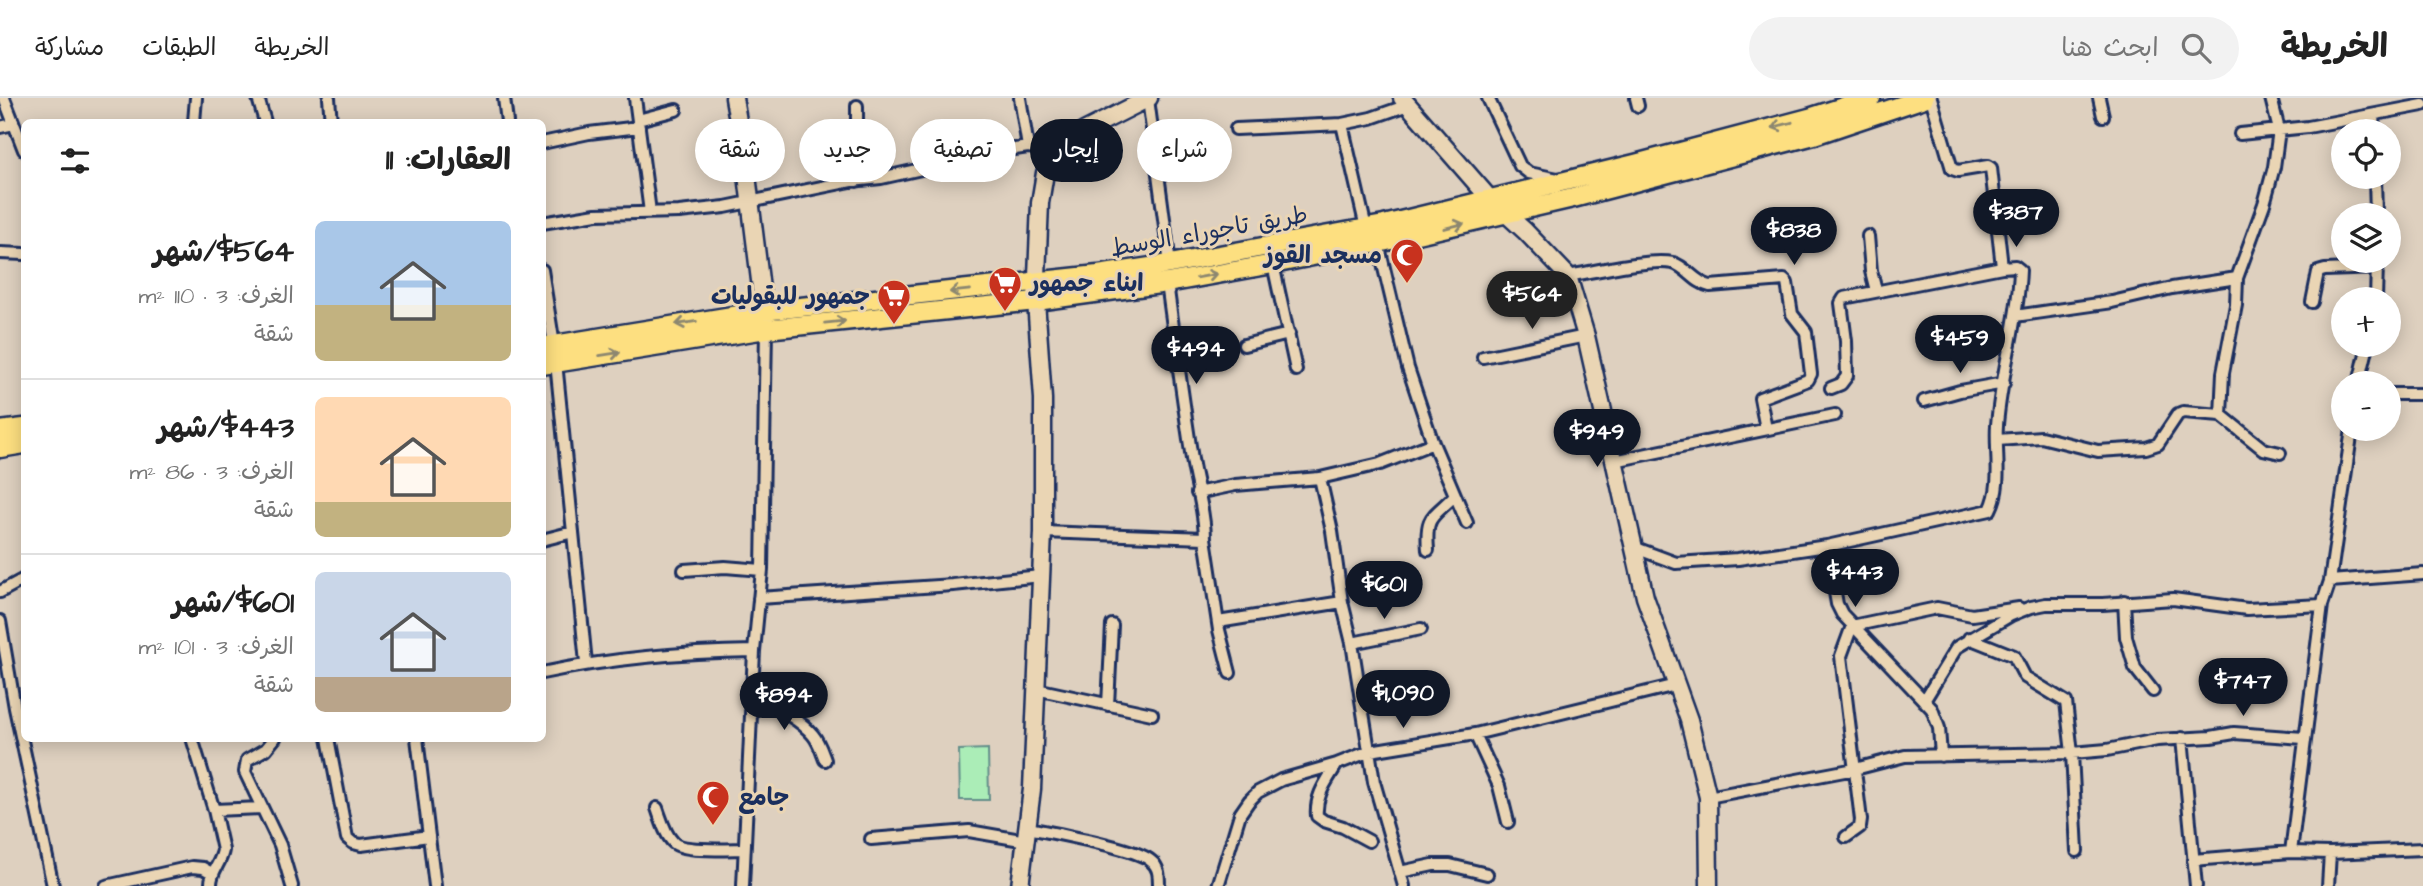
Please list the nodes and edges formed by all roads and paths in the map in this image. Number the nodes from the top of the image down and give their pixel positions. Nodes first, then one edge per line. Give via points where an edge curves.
1 (4, 98) edge
2 (196, 98) edge
3 (258, 98) edge
4 (329, 98) edge
5 (504, 98) edge
6 (635, 98) edge
7 (734, 98) edge
8 (1020, 98) edge
9 (1148, 98) edge
10 (1488, 98) edge
11 (1871, 98) edge
12 (1924, 98) edge
13 (1931, 98) edge
14 (2099, 98) edge
15 (2272, 98) edge
16 (1405, 102) edge
17 (2423, 105) edge
18 (857, 106) dead end
19 (677, 110) dead end
20 (2373, 115) junction
21 (2104, 116) dead end
22 (194, 119) edge
23 (264, 119) edge
24 (331, 119) edge
25 (507, 119) edge
26 (857, 119) edge
27 (1107, 119) edge
28 (2373, 119) edge
29 (638, 123) junction
30 (14, 124) junction
31 (1342, 124) junction
32 (0, 127) edge
33 (1236, 129) dead end
34 (2280, 130) junction
35 (2240, 134) dead end
36 (21, 142) edge
37 (546, 142) edge
38 (1028, 147) joint
39 (896, 175) edge
40 (1568, 181) junction
41 (852, 182) edge
42 (1043, 182) edge
43 (1490, 199) junction
44 (751, 203) junction
45 (650, 212) junction
46 (1505, 213) junction
47 (546, 222) edge
48 (1366, 228) junction
49 (1868, 236) dead end
50 (1378, 243) junction
51 (0, 253) edge
52 (21, 254) edge
53 (1170, 264) junction
54 (1273, 264) junction
55 (2002, 267) junction
56 (2331, 269) edge
57 (1567, 276) junction
58 (2237, 278) junction
59 (1167, 283) junction
60 (1876, 291) junction
61 (1036, 292) junction
62 (2312, 302) dead end
63 (763, 311) junction
64 (2015, 316) junction
65 (546, 319) edge
66 (766, 329) junction
67 (1289, 334) junction
68 (1586, 336) junction
69 (1244, 345) dead end
70 (549, 355) edge
71 (1483, 357) dead end
72 (1296, 370) dead end
73 (2004, 383) junction
74 (1831, 388) dead end
75 (2401, 394) edge
76 (2423, 394) edge
77 (1924, 401) dead end
78 (1835, 415) dead end
79 (2221, 415) junction
80 (21, 428) edge
81 (1766, 429) junction
82 (0, 431) edge
83 (1997, 440) junction
84 (2350, 441) edge
85 (1433, 443) junction
86 (21, 444) edge
87 (0, 448) edge
88 (2280, 453) dead end
89 (1614, 461) junction
90 (1320, 478) junction
91 (1197, 493) junction
92 (1455, 495) junction
93 (1467, 523) dead end
94 (573, 532) junction
95 (1043, 532) junction
96 (1205, 538) junction
97 (546, 539) edge
98 (1827, 546) junction
99 (1633, 547) junction
100 (1428, 550) dead end
101 (684, 570) dead end
102 (762, 570) junction
103 (2423, 574) edge
104 (1041, 576) junction
105 (21, 581) edge
106 (2330, 581) junction
107 (0, 592) edge
108 (759, 597) junction
109 (2124, 601) junction
110 (1342, 602) junction
111 (2322, 605) junction
112 (2031, 607) junction
113 (0, 621) edge
114 (1218, 622) junction
115 (1112, 625) dead end
116 (1852, 626) junction
117 (1421, 629) dead end
118 (1969, 638) junction
119 (1352, 643) junction
120 (754, 651) junction
121 (586, 663) junction
122 (546, 672) edge
123 (1230, 673) dead end
124 (1676, 685) junction
125 (1036, 690) junction
126 (2153, 691) dead end
127 (752, 695) junction
128 (1924, 701) junction
129 (1108, 705) junction
130 (1152, 714) dead end
131 (1475, 734) junction
132 (21, 736) edge
133 (2182, 738) junction
134 (2304, 738) junction
135 (22, 742) edge
136 (193, 742) edge
137 (272, 742) edge
138 (329, 742) edge
139 (417, 742) edge
140 (1370, 751) junction
141 (2072, 753) junction
142 (1941, 756) junction
143 (825, 760) dead end
144 (1337, 764) junction
145 (1856, 769) junction
146 (1708, 797) junction
147 (261, 808) junction
148 (657, 808) dead end
149 (214, 810) junction
150 (1508, 822) dead end
151 (1027, 834) junction
152 (429, 836) junction
153 (1846, 837) dead end
154 (871, 839) dead end
155 (1369, 841) dead end
156 (744, 849) junction
157 (2423, 849) edge
158 (2077, 851) dead end
159 (2291, 852) junction
160 (2330, 853) junction
161 (2193, 860) junction
162 (1400, 872) junction
163 (212, 873) junction
164 (1487, 874) dead end
165 (53, 886) edge
166 (106, 886) edge
167 (211, 886) edge
168 (292, 886) edge
169 (435, 886) edge
170 (743, 886) edge
171 (1020, 886) edge
172 (1159, 886) edge
173 (1219, 886) edge
174 (1404, 886) edge
175 (1709, 886) edge
176 (2196, 886) edge
177 (2328, 886) edge

1 - 30 street
2 - 22 street
3 - 23 street
4 - 24 street
5 - 25 street
6 - 29 street
7 - 44 street
8 - 38 street
9 - 27 street
9 - 53 street
10 - 40 street via 1520,166 1529,173
11 -> 40 main road, طريق تاجوراء الوسط
12 - 46 main road via 1814,135
13 - 55 street via 1954,171 1991,168
14 - 21 street
15 - 34 street
16 - 31 street via 1371,118
16 - 43 street
17 - 20 street
18 - 26 street
19 - 29 street
20 - 28 street
20 - 34 street
29 - 37 street
29 - 45 street
30 - 32 street
30 - 36 street
31 - 33 street
31 - 48 street
34 - 35 street
34 - 58 street via 2264,204
38 - 39 street
40 - 43 main road, طريق تاجوراء الوسط
41 - 44 street
42 - 61 street
43 - 46 street
43 - 48 main road, طريق تاجوراء الوسط
44 - 45 street via 702,211
44 - 63 street
45 - 47 street
50 -> 46 main road
46 - 57 street
48 - 53 main road, طريق تاجوراء الوسط
49 - 60 street
50 - 54 main road
50 - 85 street via 1408,368
51 - 52 street
53 - 61 main road, طريق تاجوراء الوسط
59 -> 54 main road
54 - 67 street
55 - 60 street
55 - 64 street via 2020,270
56 - 62 street via 2318,272
57 - 68 street
57 - 81 street via 1658,262 1676,264 1710,286 1784,280 1793,318 1806,332 1811,374 1808,380 1760,398
58 - 64 street
58 - 79 street
59 - 61 main road
59 - 91 street
60 - 74 street via 1841,300 1847,376
61 -> 63 main road, طريق تاجوراء الوسط
66 -> 61 main road
61 - 95 street via 1043,399
63 - 66 street
63 -> 70 main road, طريق تاجوراء الوسط
64 - 73 street
65 - 70 street
70 -> 66 main road
66 - 102 street
67 - 69 street
67 - 72 street
68 - 71 street
68 - 89 street
70 - 94 street
73 - 77 street
73 - 83 street
75 - 76 street
78 - 81 street
79 - 83 street via 2178,414 2158,444 2146,449 2098,451 2041,437
79 - 88 street via 2263,449
80 - 82 main road
81 - 89 street
83 - 98 street via 1990,510
84 - 106 street
85 - 90 street via 1380,464
85 - 92 street
86 - 87 main road
89 - 99 street
90 - 91 street
90 - 110 street
91 - 96 street
92 - 93 street
92 - 100 street via 1433,514 1426,531
94 - 97 street
94 - 121 street
95 - 96 street
95 - 104 street
96 - 114 street
98 - 99 street via 1676,563
98 - 116 street via 1837,604
99 - 124 street
101 - 102 street
102 - 108 street
103 - 106 street
104 - 108 street
104 - 125 street
105 - 107 street
106 - 111 street
108 - 120 street
109 - 111 street via 2173,599 2247,609
109 - 112 street
109 - 126 street via 2126,637 2135,668
110 - 114 street
110 - 119 street
111 - 134 street
112 - 116 street via 1972,615 1937,608
112 - 118 street
113 - 132 street
114 - 123 street
115 - 129 street
116 - 128 street
116 - 145 street via 1841,656
117 - 119 street
118 - 128 street via 1957,648
118 - 141 street via 2014,656 2025,677 2066,702
119 - 140 street
120 - 121 street
120 - 127 street
121 - 122 street
124 - 131 street
124 - 146 street
125 - 129 street
125 - 151 street
127 - 143 street via 808,731
127 - 156 street
128 - 142 street via 1937,719
129 - 130 street
131 - 140 street
131 - 150 street via 1499,786
133 - 134 street via 2234,733
133 - 141 street
133 - 161 street
134 - 159 street
135 - 165 street
136 - 149 street
137 - 147 street via 245,765
138 - 152 street via 347,838 361,845
139 - 152 street
140 - 144 street
140 - 162 street via 1374,782
141 - 142 street
141 - 158 street
142 - 145 street via 1905,756
144 - 155 street via 1319,793 1317,816
144 - 173 street via 1281,780 1249,800 1240,814
145 - 146 street
145 - 153 street via 1860,827
146 - 175 street
147 - 149 street
147 - 168 street via 280,845
148 - 156 street via 676,844
149 - 163 street via 223,850
151 - 154 street via 969,831
151 - 171 street
151 - 172 street via 1147,858 1158,871
152 - 169 street
156 - 170 street
157 - 160 street
159 - 160 street
159 - 161 street
160 - 177 street
161 - 176 street
162 - 164 street via 1450,865
162 - 174 street
163 - 166 street via 186,868
163 - 167 street

